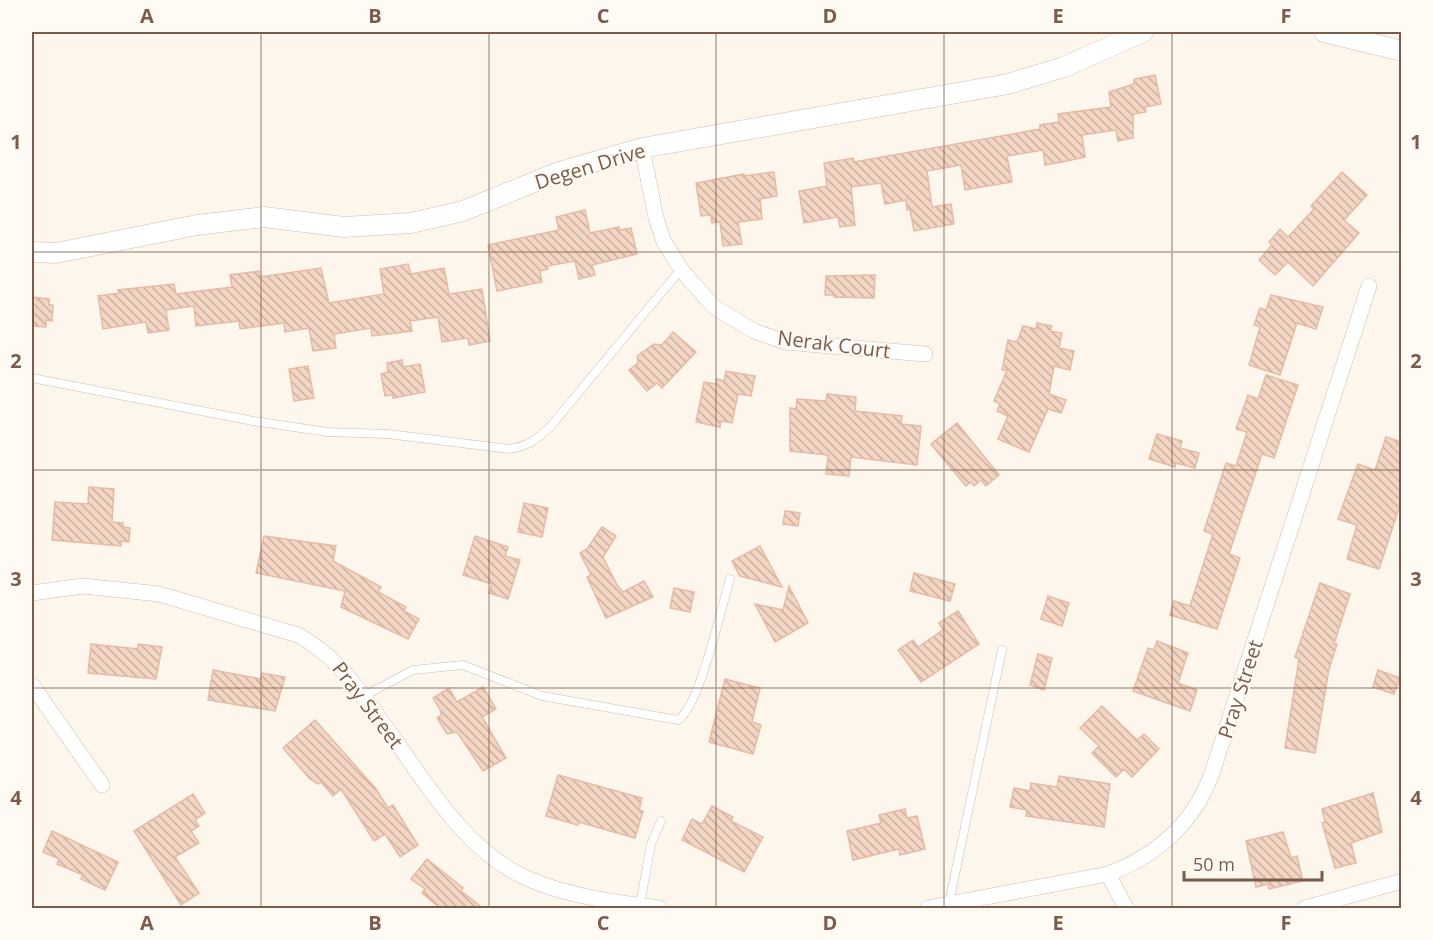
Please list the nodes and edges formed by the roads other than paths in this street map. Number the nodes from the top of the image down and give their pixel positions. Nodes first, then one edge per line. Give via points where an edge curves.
1 (1143, 32) edge
2 (1324, 32) edge
3 (1401, 51) edge
4 (642, 148) junction
5 (32, 252) edge
6 (681, 269) junction
7 (1369, 286) dead end
8 (925, 354) dead end
9 (32, 378) edge
10 (730, 579) dead end
11 (32, 593) edge
12 (1002, 650) dead end
13 (32, 685) edge
14 (363, 696) junction
15 (102, 785) dead end
16 (661, 821) dead end
17 (1108, 874) junction
18 (1401, 881) edge
19 (949, 903) junction
20 (640, 905) junction
21 (660, 909) edge
22 (928, 909) edge
23 (1126, 909) edge
24 (1305, 909) edge

1 - 4 street, Degen Drive via 1064,67 1008,84
2 - 3 street
4 - 5 street, Degen Drive via 559,172 463,211 411,223 344,226 264,217 197,225 56,254
4 - 6 street, Nerak Court via 656,218 664,242
6 - 8 street, Nerak Court via 714,307 754,331 785,342
6 - 9 lane via 559,416 538,438 518,448 328,432
7 - 17 street, Pray Street via 1206,790 1169,839 1135,862
10 - 14 lane via 696,695 687,715 678,720 542,696 463,665 413,670
11 - 14 street, Pray Street via 83,586 138,591 282,628 328,654 342,666
12 - 19 lane
13 - 15 street
14 - 20 street, Pray Street via 454,820 490,854 530,880
16 - 20 lane via 651,844
17 - 19 street, Pray Street
17 - 23 street
18 - 24 street
19 - 22 street, Pray Street
20 - 21 street, Pray Street

